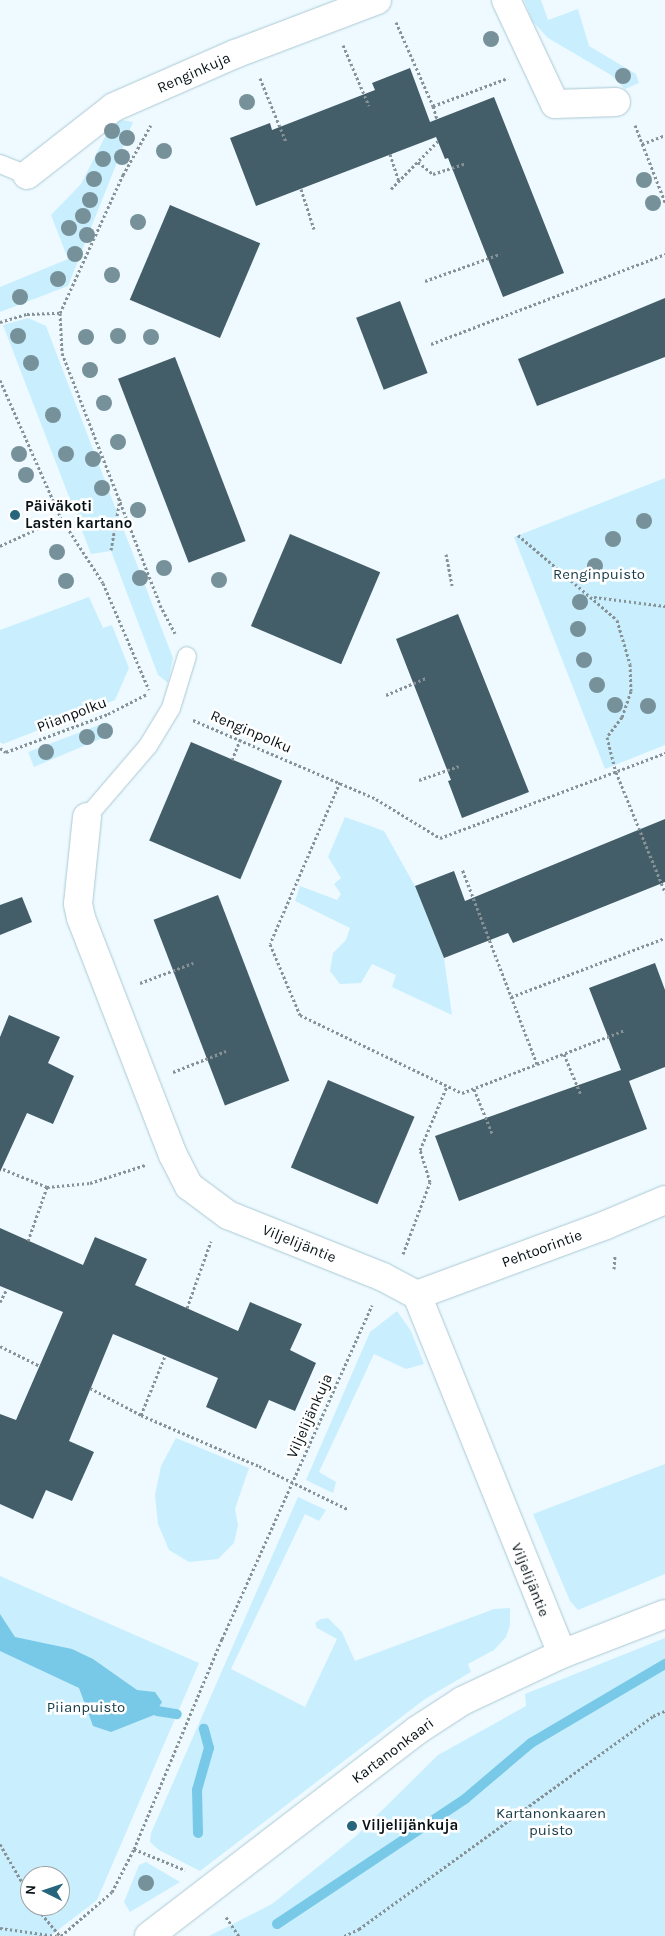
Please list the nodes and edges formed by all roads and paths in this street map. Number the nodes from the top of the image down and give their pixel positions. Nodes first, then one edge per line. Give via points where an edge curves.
1 (377, 0) edge
2 (506, 0) edge
3 (396, 22) dead end
4 (342, 42) dead end
5 (258, 74) dead end
6 (514, 75) dead end
7 (165, 85) junction
8 (616, 102) dead end
9 (369, 106) dead end
10 (433, 106) junction
11 (437, 120) dead end
12 (634, 124) dead end
13 (665, 135) edge
14 (438, 141) dead end
15 (286, 142) dead end
16 (642, 144) junction
17 (390, 154) dead end
18 (418, 162) junction
19 (466, 163) dead end
20 (0, 164) edge
21 (27, 175) joint
22 (399, 181) junction
23 (301, 189) dead end
24 (391, 189) dead end
25 (665, 202) edge
26 (314, 229) dead end
27 (500, 254) dead end
28 (665, 254) edge
29 (425, 281) dead end
30 (60, 313) junction
31 (0, 322) edge
32 (431, 344) dead end
33 (0, 380) edge
34 (120, 498) junction
35 (60, 518) junction
36 (518, 535) dead end
37 (0, 546) edge
38 (111, 550) dead end
39 (446, 554) dead end
40 (452, 585) dead end
41 (594, 597) junction
42 (665, 606) edge
43 (187, 656) joint
44 (426, 678) dead end
45 (386, 695) dead end
46 (171, 708) junction
47 (240, 740) junction
48 (0, 748) edge
49 (665, 753) edge
50 (232, 760) dead end
51 (459, 766) dead end
52 (616, 772) junction
53 (419, 780) dead end
54 (340, 782) junction
55 (88, 817) joint
56 (462, 869) dead end
57 (665, 892) edge
58 (665, 938) edge
59 (193, 963) dead end
60 (131, 987) dead end
61 (511, 997) junction
62 (626, 1030) dead end
63 (226, 1051) dead end
64 (564, 1054) junction
65 (538, 1064) junction
66 (165, 1075) dead end
67 (447, 1086) junction
68 (474, 1089) junction
69 (581, 1095) dead end
70 (492, 1133) dead end
71 (152, 1162) dead end
72 (3, 1169) dead end
73 (47, 1187) junction
74 (665, 1200) edge
75 (214, 1232) dead end
76 (28, 1241) dead end
77 (401, 1262) dead end
78 (7, 1289) dead end
79 (417, 1295) junction
80 (374, 1299) dead end
81 (0, 1302) edge
82 (187, 1308) dead end
83 (0, 1346) edge
84 (166, 1356) dead end
85 (40, 1366) dead end
86 (90, 1388) dead end
87 (141, 1415) junction
88 (293, 1483) junction
89 (347, 1509) dead end
90 (665, 1614) edge
91 (562, 1654) junction
92 (665, 1711) edge
93 (0, 1844) edge
94 (20, 1879) edge
95 (44, 1916) edge
96 (0, 1928) edge
97 (68, 1931) junction
98 (56, 1936) edge
99 (60, 1936) edge
100 (72, 1936) edge
101 (149, 1936) edge
102 (344, 1936) edge

1 - 7 street, Renginkuja
2 - 8 street via 555,104
3 - 10 path
4 - 9 path
5 - 15 path
6 - 10 path
7 - 21 street, Renginkuja via 114,107
7 - 30 path via 155,116
10 - 11 path
12 - 16 path
13 - 16 path
14 - 18 path
16 - 25 path
17 - 22 path
18 - 19 path via 433,174
18 - 22 path
20 - 21 lane
22 - 24 path
23 - 26 path
27 - 29 path
28 - 32 path
30 - 31 path via 27,314
30 - 34 path via 62,353
33 - 35 path
34 - 38 path
34 - 43 path via 160,605
35 - 37 path
35 - 48 path, Piianpolku via 103,582 150,693 108,714 6,752
36 - 41 path
39 - 40 path
41 - 42 path
41 - 52 path via 617,620 630,664 631,691 622,717 607,737
43 - 46 lane
44 - 45 path
46 - 47 path, Renginpolku
46 - 55 lane via 148,746
47 - 50 path
47 - 54 path, Renginpolku
49 - 52 path, Renginpolku
51 - 53 path
52 - 54 path, Renginpolku via 440,838 376,799
52 - 57 path
54 - 67 path via 270,944 300,1015
55 - 79 street, Viljelijäntie via 78,904 81,918 189,1186 228,1215 384,1277
56 - 61 path
58 - 61 path
59 - 60 path
61 - 65 path
62 - 64 path
63 - 66 path
64 - 65 path
64 - 69 path
65 - 68 path
67 - 68 path via 462,1094
67 - 77 path via 420,1150 430,1182
68 - 70 path
71 - 73 path via 90,1183
72 - 73 path
73 - 76 path
74 - 79 street, Pehtoorintie via 606,1226
75 - 82 path
78 - 81 path
79 - 91 street, Viljelijäntie
80 - 88 path, Viljelijänkuja
83 - 85 path
84 - 87 path
86 - 87 path
87 - 88 path
88 - 89 path
88 - 97 path, Viljelijänkuja via 222,1639 134,1849 112,1892
90 - 91 street, Kartanonkaari
91 - 101 street, Kartanonkaari via 462,1701 416,1731
92 - 102 path via 653,1716
93 - 94 path
95 - 99 path
96 - 98 path
97 - 99 path, Viljelijänkuja
97 - 100 path

